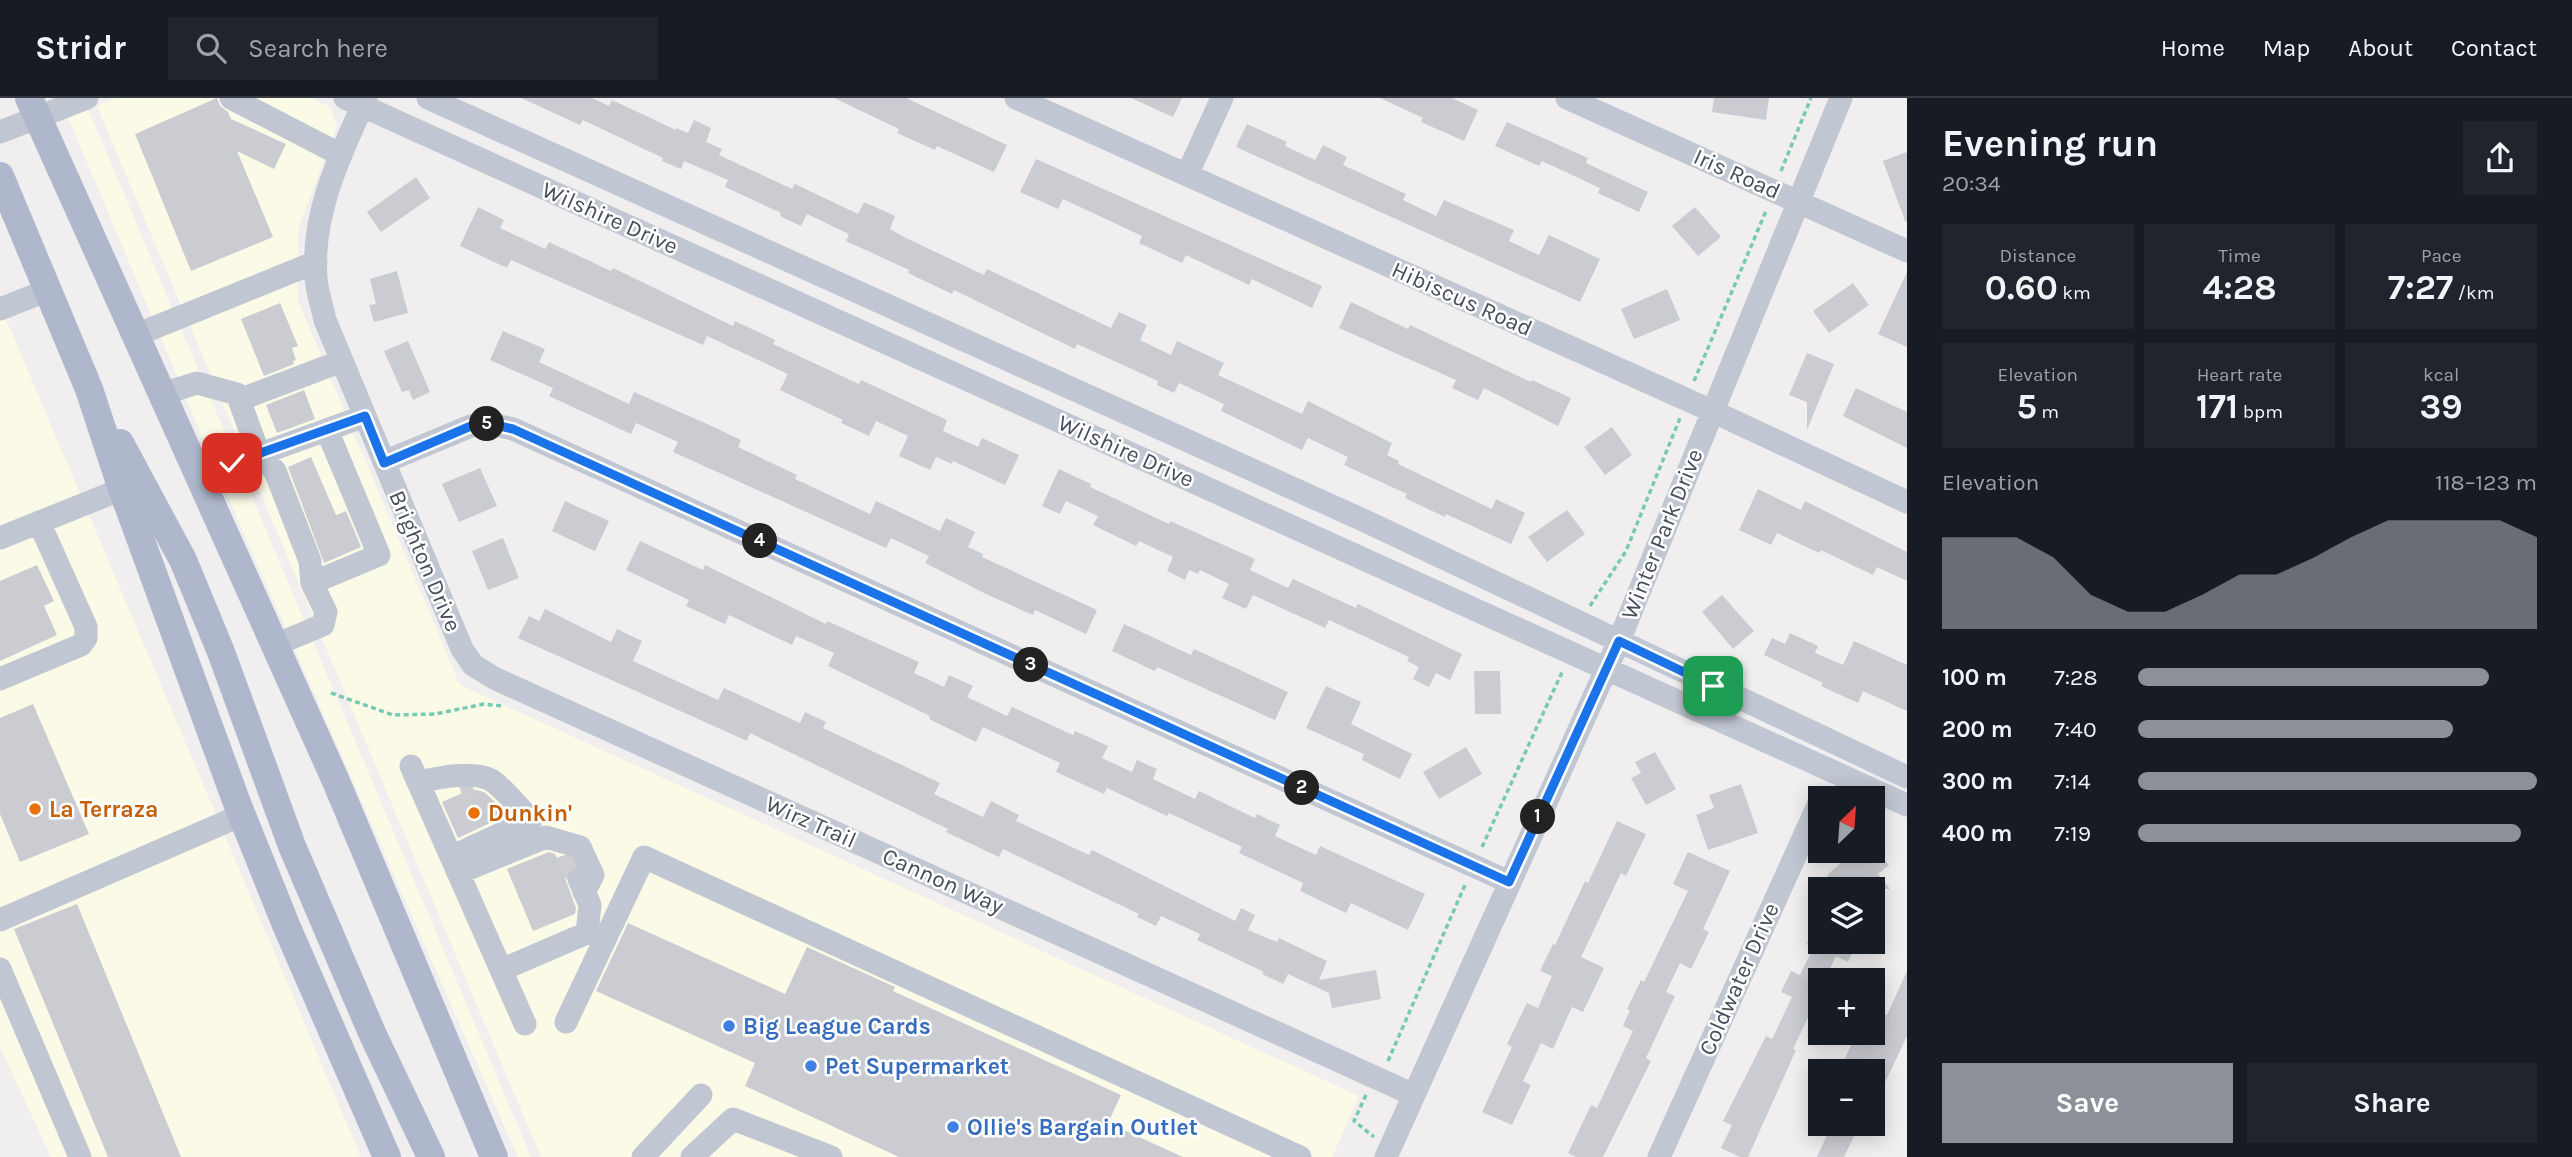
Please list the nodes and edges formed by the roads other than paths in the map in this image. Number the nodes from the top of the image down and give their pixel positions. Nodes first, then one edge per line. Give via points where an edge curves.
1 (87, 98) edge
2 (231, 98) edge
3 (428, 98) edge
4 (1016, 98) edge
5 (1222, 98) edge
6 (1567, 98) edge
7 (1840, 98) edge
8 (358, 101) edge
9 (34, 107) edge
10 (0, 132) edge
11 (341, 155) junction
12 (1187, 174) junction
13 (0, 176) edge
14 (1799, 202) junction
15 (1907, 251) edge
16 (316, 262) junction
17 (47, 290) junction
18 (0, 309) edge
19 (136, 335) junction
20 (971, 343) junction
21 (342, 361) junction
22 (959, 376) junction
23 (162, 394) junction
24 (239, 400) junction
25 (1712, 411) junction
26 (365, 416) junction
27 (327, 430) junction
28 (259, 454) junction
29 (384, 463) junction
30 (199, 476) junction
31 (132, 485) junction
32 (1907, 502) edge
33 (1363, 520) junction
34 (39, 522) junction
35 (0, 538) edge
36 (1351, 552) junction
37 (312, 583) junction
38 (1619, 641) junction
39 (275, 645) junction
40 (473, 665) joint
41 (1606, 667) junction
42 (0, 679) edge
43 (1844, 748) junction
44 (1833, 772) junction
45 (422, 775) junction
46 (1907, 777) edge
47 (474, 785) junction
48 (1827, 786) edge
49 (1907, 805) edge
50 (242, 815) junction
51 (1808, 828) edge
52 (454, 865) junction
53 (1509, 882) junction
54 (0, 920) edge
55 (596, 936) junction
56 (0, 969) edge
57 (501, 970) junction
58 (566, 1022) dead end
59 (525, 1024) dead end
60 (701, 1095) dead end
61 (1414, 1095) junction
62 (80, 1157) edge
63 (387, 1157) edge
64 (431, 1157) edge
65 (494, 1157) edge
66 (643, 1157) edge
67 (692, 1157) edge
68 (831, 1157) edge
69 (1300, 1157) edge
70 (1386, 1157) edge
71 (1659, 1157) edge

1 - 9 street
2 - 11 street
3 - 20 street, Wilshire Drive
4 - 12 street, Hibiscus Road
5 - 12 street
6 - 14 street, Iris Road
7 - 14 street, Winter Park Drive
8 - 11 street, Brighton Drive
8 - 22 street, Wilshire Drive
9 - 10 street
9 - 19 main road
11 - 16 street, Brighton Drive via 319,218
12 - 25 street, Hibiscus Road
13 - 17 main road
14 - 15 street, Iris Road
14 - 25 street, Winter Park Drive
16 - 19 street
16 - 21 street, Brighton Drive via 326,320
17 - 18 street
17 - 31 main road
19 - 23 main road
20 - 22 street
20 - 33 street, Wilshire Drive
21 - 24 street
21 - 26 street, Brighton Drive
22 - 36 street, Wilshire Drive
23 - 24 street via 197,383 237,394
23 - 30 main road
24 - 28 street
25 - 32 street, Hibiscus Road
25 - 38 street, Winter Park Drive
26 - 27 street
26 - 29 street, Brighton Drive
27 - 28 street
27 - 37 street via 379,555
28 - 30 street
28 - 37 street via 275,471 310,561
29 - 40 street, Brighton Drive via 462,649
29 - 53 street via 471,426 513,429
30 - 39 main road
31 - 34 street
31 - 50 main road
31 - 64 main road via 183,560 292,846
33 - 36 street
33 - 38 street, Wilshire Drive
34 - 35 street
34 - 42 street via 86,627 86,638 81,645
36 - 41 street, Wilshire Drive
37 - 39 street via 326,612 323,625
38 - 41 street, Winter Park Drive
38 - 43 street, Wilshire Drive
39 - 65 main road
40 - 61 street, Cannon Way
41 - 44 street, Wilshire Drive
41 - 53 street, Winter Park Drive
43 - 44 street, Coldwater Drive
43 - 46 street, Wilshire Drive
44 - 48 street, Coldwater Drive
44 - 49 street, Wilshire Drive
45 - 47 street
45 - 47 street via 479,776
45 - 52 street
47 - 52 street via 531,820
50 - 54 street
50 - 63 main road
51 - 71 street, Coldwater Drive
52 - 55 street via 546,837 564,847 580,847 593,875 582,886
52 - 57 street
53 - 61 street, Winter Park Drive
55 - 57 street
55 - 58 street
55 - 69 street via 644,857
56 - 62 street
57 - 59 street
60 - 66 street
61 - 70 street, Winter Park Drive
67 - 68 street via 733,1119

